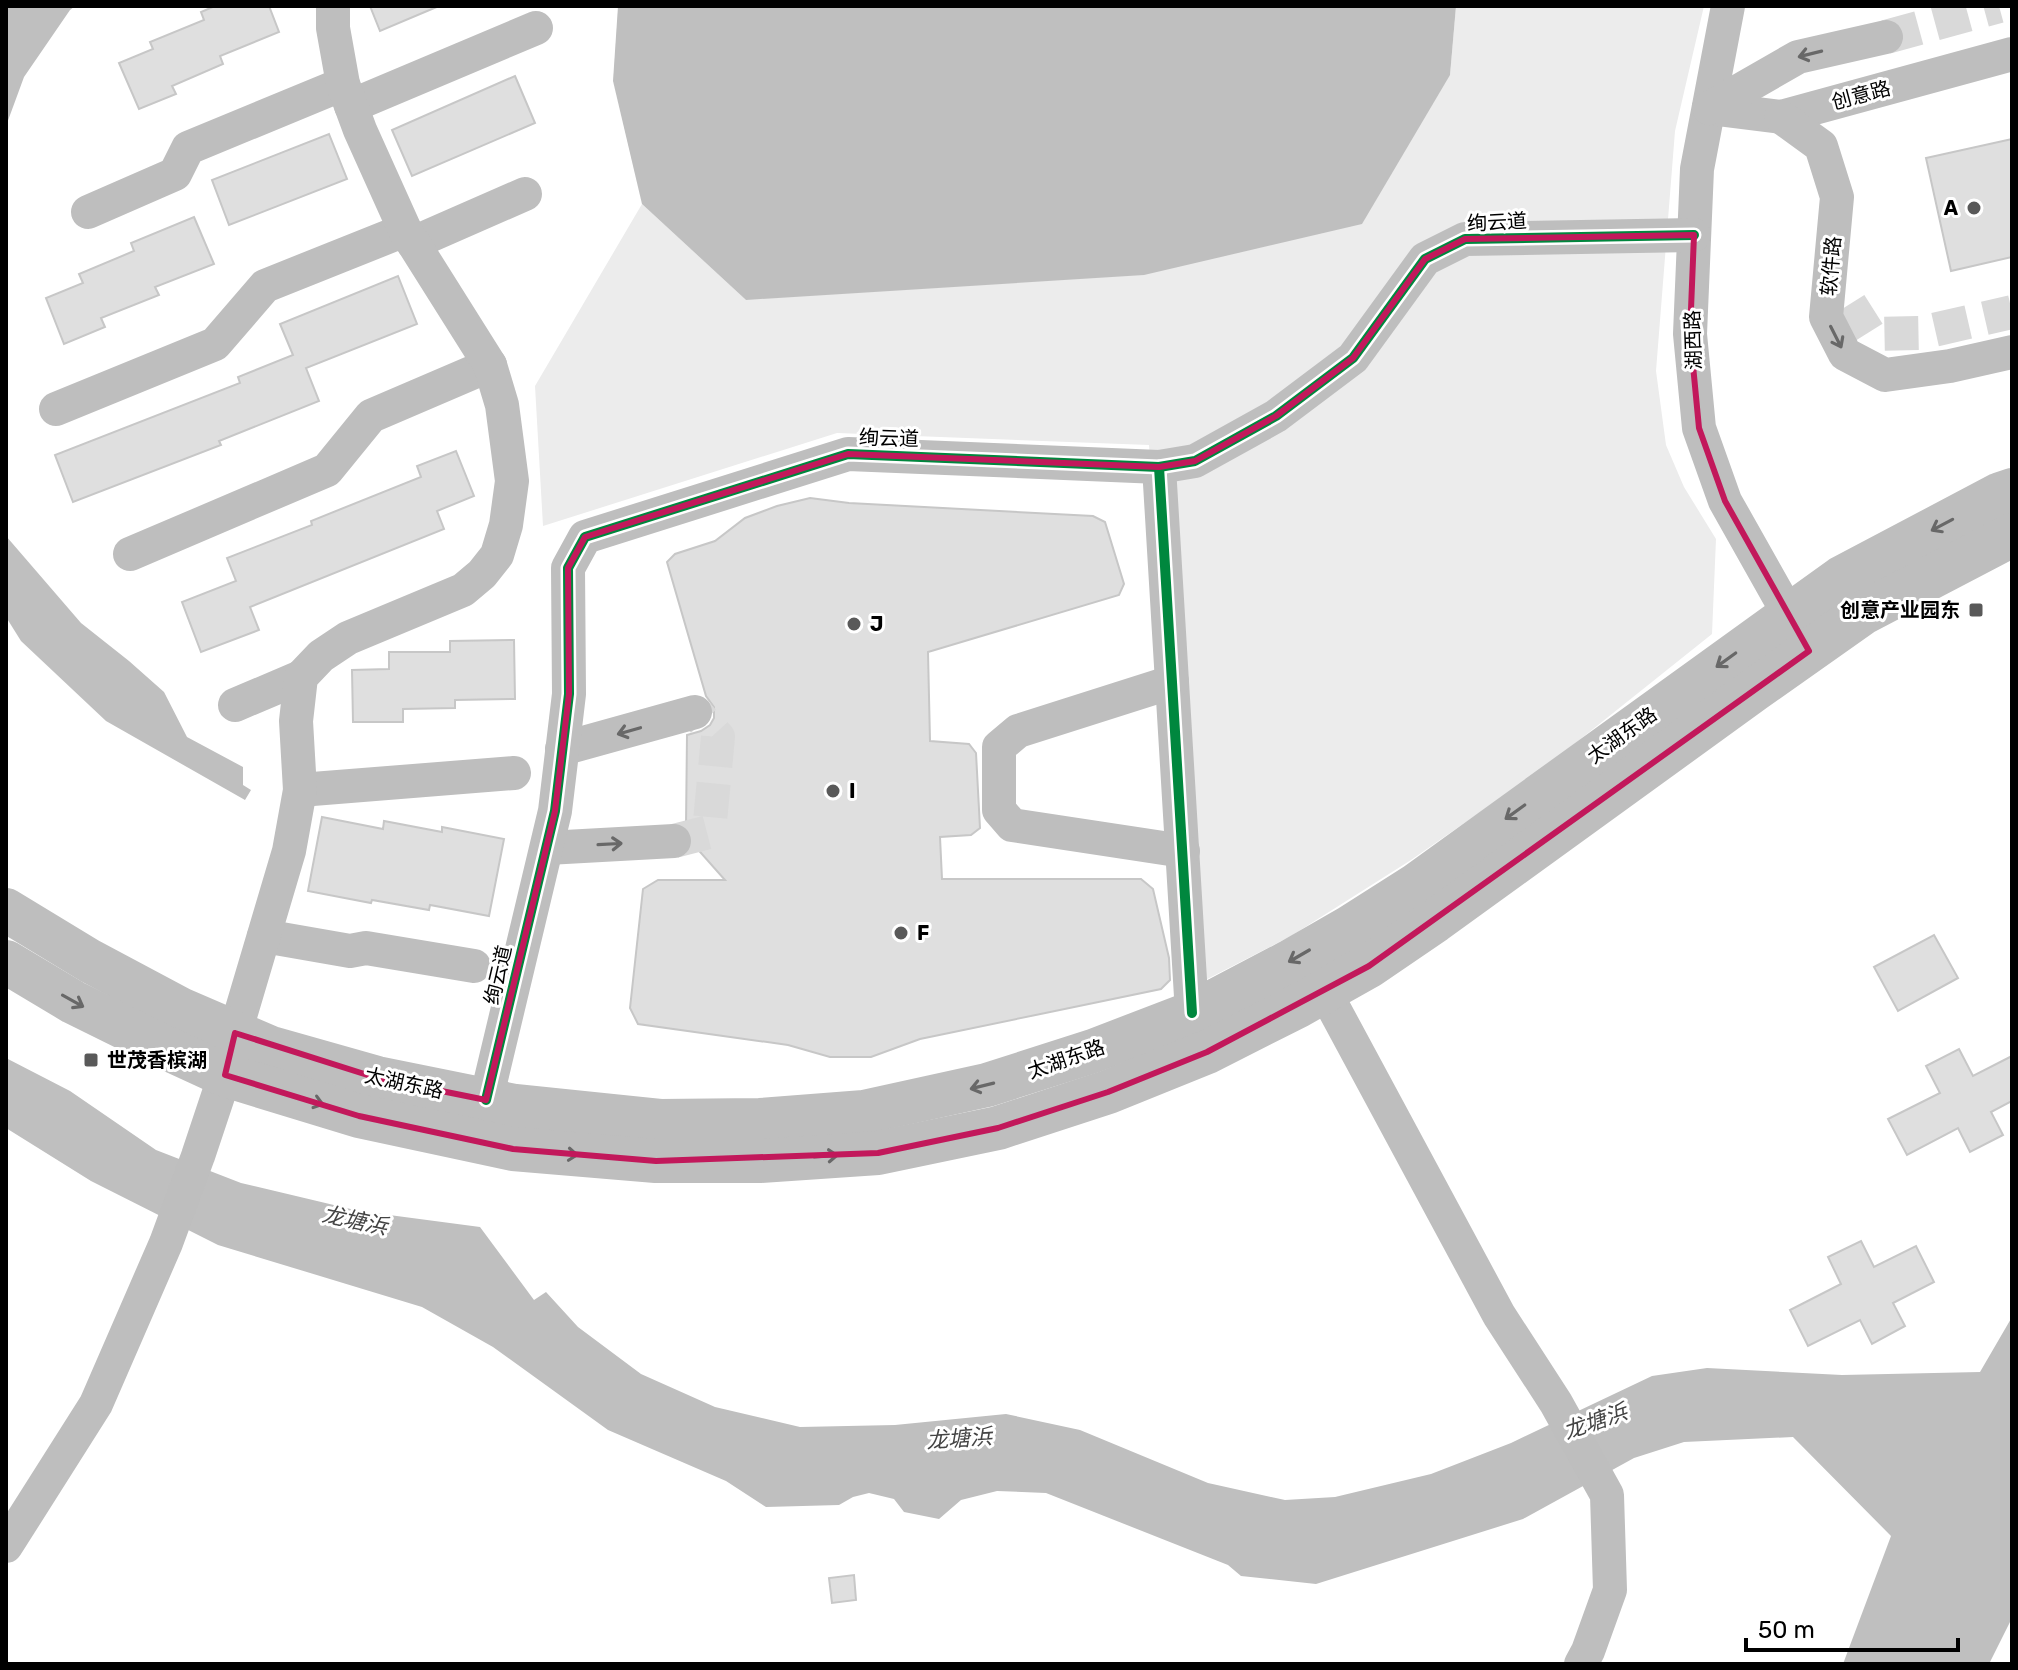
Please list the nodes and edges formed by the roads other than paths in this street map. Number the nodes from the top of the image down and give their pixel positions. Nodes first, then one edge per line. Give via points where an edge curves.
1 (333, 6) edge
2 (1728, 6) edge
3 (536, 28) dead end
4 (1886, 37) tunnel mouth
5 (2012, 54) edge
6 (347, 95) junction
7 (1709, 108) junction
8 (1781, 117) junction
9 (1821, 146) junction
10 (525, 194) dead end
11 (88, 212) dead end
12 (1694, 235) junction
13 (409, 237) junction
14 (1850, 304) tunnel mouth
15 (2012, 352) edge
16 (490, 365) junction
17 (56, 409) dead end
18 (1159, 467) junction
19 (2012, 490) edge
20 (2012, 535) edge
21 (130, 554) dead end
22 (1800, 633) junction
23 (301, 677) junction
24 (1172, 682) junction
25 (235, 705) dead end
26 (695, 712) dead end
27 (562, 749) junction
28 (514, 773) dead end
29 (300, 790) junction
30 (674, 841) tunnel mouth
31 (547, 848) junction
32 (1183, 851) junction
33 (6, 910) edge
34 (264, 936) junction
35 (6, 962) edge
36 (474, 966) dead end
37 (1325, 992) junction
38 (1192, 1013) junction
39 (235, 1033) junction
40 (225, 1075) junction
41 (486, 1100) junction
42 (6, 1546) edge
43 (1581, 1664) edge

1 - 6 street
2 - 7 street, 湖西路
3 - 6 street
4 -> 7 street via 1798,57
5 - 8 street, 创意路
6 - 11 street via 188,148 175,174
6 - 13 street
7 - 8 street, 创意路
7 - 12 street, 湖西路 via 1697,169
8 - 9 street
9 - 14 street via 1844,168 1860,202
9 -> 15 street, 软件路 via 1837,197 1826,317 1845,354 1885,375
10 - 13 street
12 - 18 street, 绚云道 via 1465,239 1425,259 1353,358 1276,416 1195,461
12 - 22 street, 湖西路 via 1690,334 1699,428 1725,501
13 - 16 street
13 - 17 street via 265,286 215,344
16 - 21 street via 371,416 327,470
16 - 23 street via 502,405 512,481 497,555 463,590 348,638
18 - 24 street
18 - 27 street, 绚云道 via 848,454 585,537 568,568 569,694
19 -> 22 main road, 太湖东路 via 1841,578
20 - 22 main road, 太湖东路 via 1863,613
22 - 37 main road, 太湖东路 via 1435,921
22 -> 38 main road, 太湖东路 via 1416,885
23 - 25 street
23 - 29 street via 296,721
24 - 32 street
24 - 32 street via 1018,731 999,747 999,810 1012,825
26 -> 27 street
27 - 31 street, 绚云道
28 - 29 street
29 - 34 street
31 -> 30 street
31 - 41 street, 绚云道
32 - 38 street
33 - 39 main road, 太湖东路 via 90,961
34 - 36 street
34 - 39 street
35 -> 40 main road, 太湖东路 via 73,1002
40 -> 37 main road, 太湖东路 via 359,1116 513,1149 656,1161 878,1153 998,1128 1108,1092 1207,1052
37 - 43 street via 1499,1315 1607,1495 1610,1590
38 -> 41 main road, 太湖东路 via 987,1085 864,1112 660,1121
39 - 40 street
39 - 41 main road, 太湖东路 via 377,1078
40 - 42 street via 166,1243 96,1404

